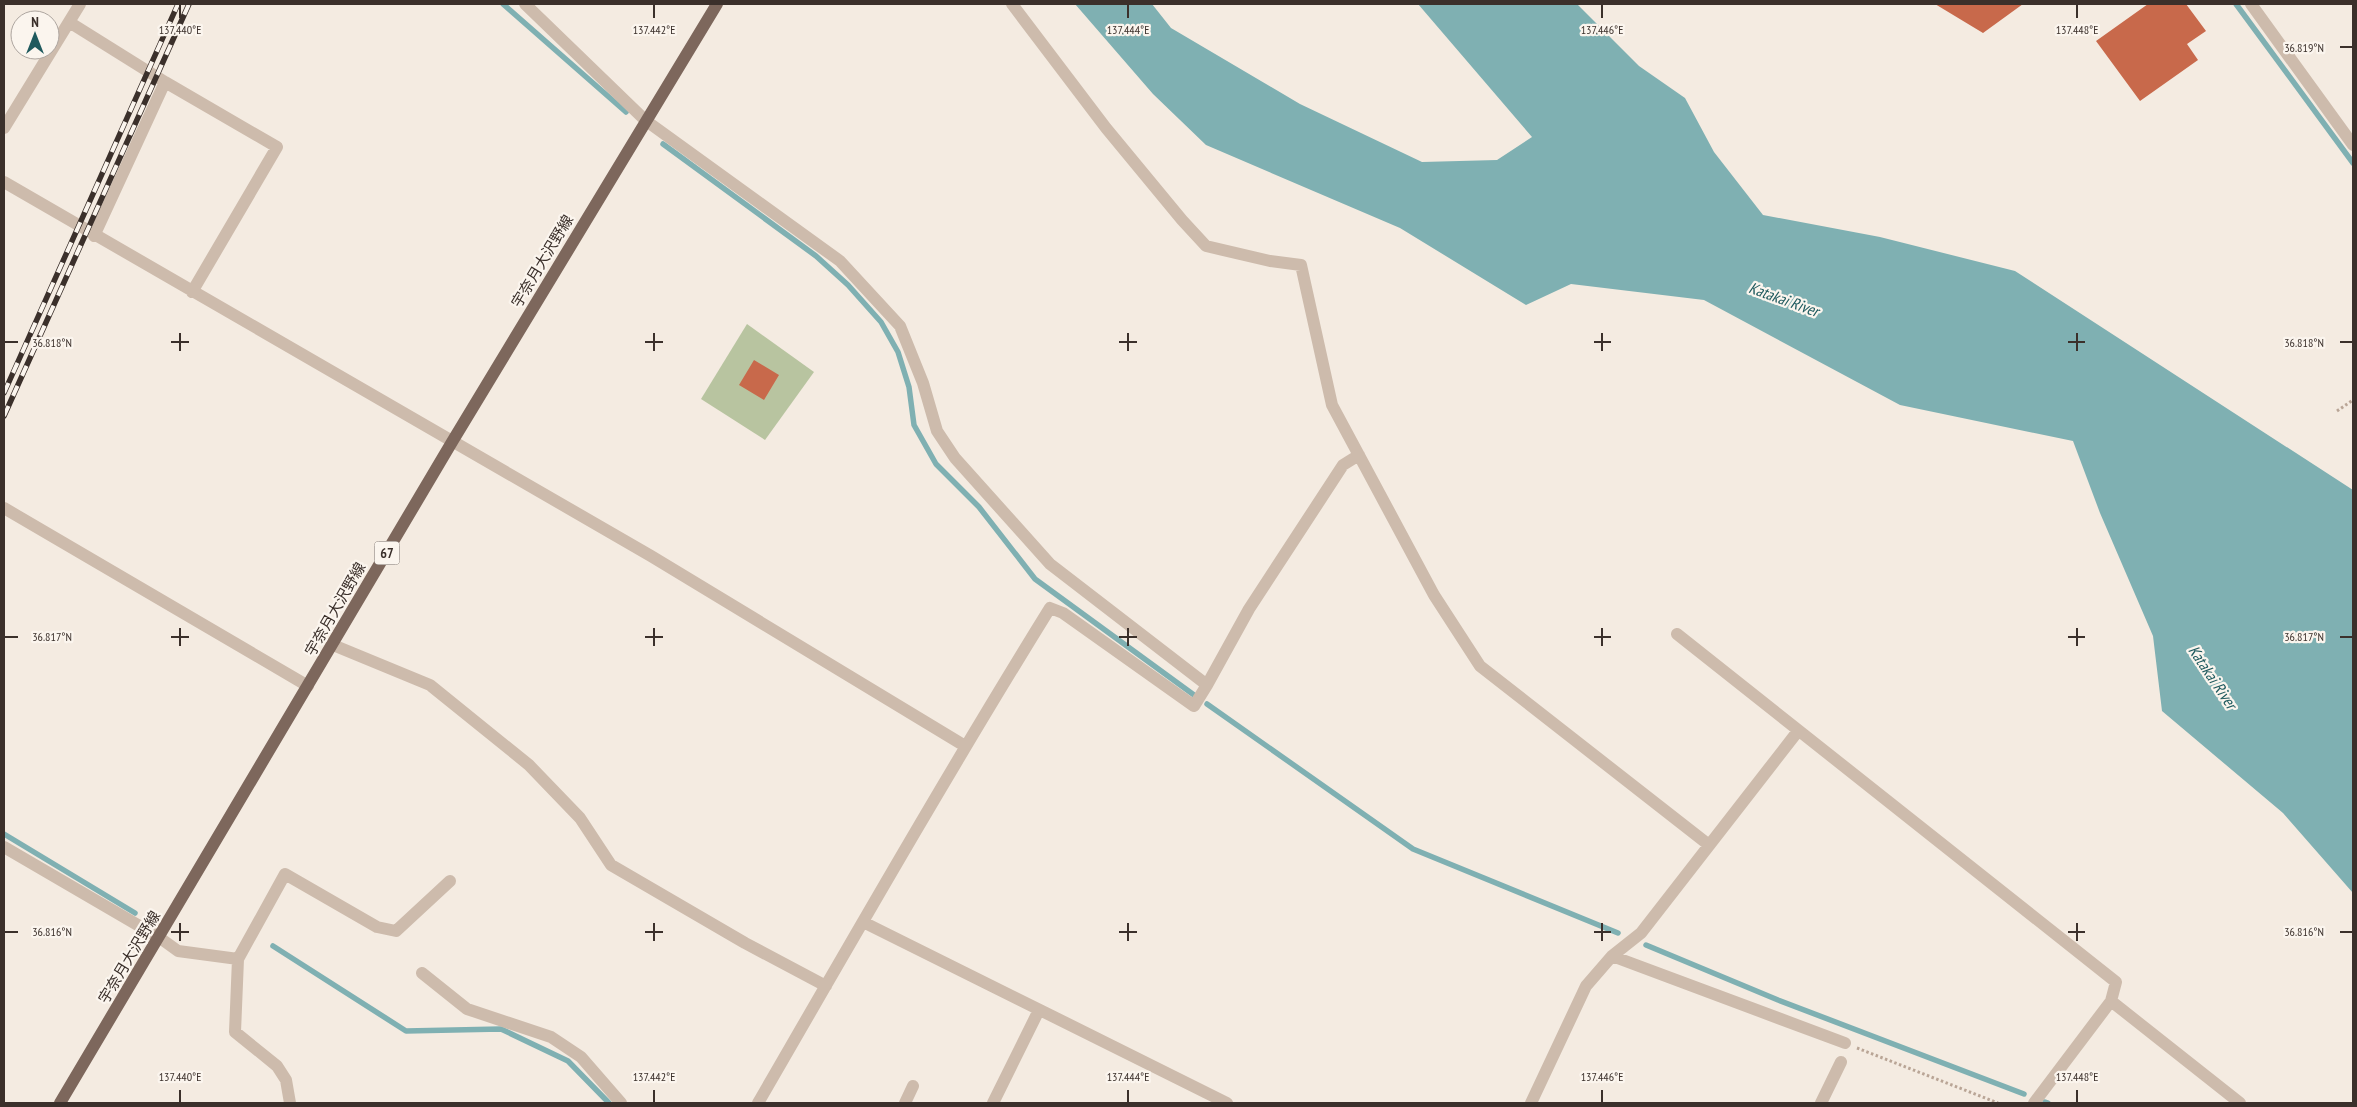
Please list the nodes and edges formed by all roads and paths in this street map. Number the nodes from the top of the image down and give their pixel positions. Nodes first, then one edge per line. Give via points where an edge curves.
1 (80, 4) edge
2 (525, 4) edge
3 (717, 4) edge
4 (1012, 4) edge
5 (2251, 4) edge
6 (69, 22) junction
7 (165, 82) junction
8 (645, 120) junction
9 (4, 128) edge
10 (2353, 145) edge
11 (4, 182) edge
12 (94, 236) junction
13 (192, 292) junction
14 (2353, 400) edge
15 (2337, 411) dead end
16 (452, 442) junction
17 (1359, 456) junction
18 (4, 508) edge
19 (1677, 634) dead end
20 (333, 645) junction
21 (1207, 685) junction
22 (308, 686) junction
23 (1798, 731) junction
24 (965, 746) junction
25 (1709, 845) junction
26 (4, 847) edge
27 (450, 881) dead end
28 (864, 922) junction
29 (160, 938) junction
30 (1612, 956) junction
31 (239, 957) junction
32 (422, 973) dead end
33 (826, 986) junction
34 (2111, 1001) junction
35 (1039, 1010) junction
36 (1845, 1043) joint
37 (1841, 1062) dead end
38 (913, 1086) dead end
39 (60, 1103) edge
40 (290, 1103) edge
41 (621, 1103) edge
42 (758, 1103) edge
43 (905, 1103) edge
44 (993, 1103) edge
45 (1227, 1103) edge
46 (1530, 1103) edge
47 (1821, 1103) edge
48 (1998, 1103) edge
49 (2034, 1103) edge
50 (2240, 1103) edge

1 - 6 street
2 - 8 street
3 - 8 main road, 宇奈月大沢野線 / 67
4 - 17 street via 1106,128 1206,246 1301,265 1332,405
5 - 10 street
6 - 7 street
6 - 9 street
7 - 12 street
7 - 13 street via 277,147
8 - 16 main road, 宇奈月大沢野線 / 67
8 - 21 street via 840,261 900,326 923,383 937,431 983,491 1050,564
11 - 12 street
12 - 13 street
13 - 16 street
14 - 15 path
16 - 20 main road, 宇奈月大沢野線 / 67
16 - 24 street via 651,556
17 - 21 street via 1338,473 1249,609
17 - 25 street via 1434,595 1480,666
18 - 22 street
19 - 23 street
20 - 22 main road, 宇奈月大沢野線 / 67
20 - 33 street via 430,685 529,765 580,818 611,865
21 - 24 street via 1194,706 1063,613 1050,608
22 - 29 main road, 宇奈月大沢野線 / 67
23 - 25 street
23 - 34 street via 2116,982
24 - 28 street
25 - 30 street via 1640,933
26 - 29 street
27 - 31 street via 396,931 377,927 285,874
28 - 33 street
28 - 35 street
29 - 31 street via 178,950
29 - 39 main road, 宇奈月大沢野線 / 67
30 - 36 street
30 - 46 street via 1586,986
31 - 40 street via 235,1032 277,1066 286,1080
32 - 41 street via 467,1009 551,1037 581,1057
33 - 42 street
34 - 49 street
34 - 50 street
35 - 44 street
35 - 45 street
36 - 48 path
37 - 47 street
38 - 43 street

